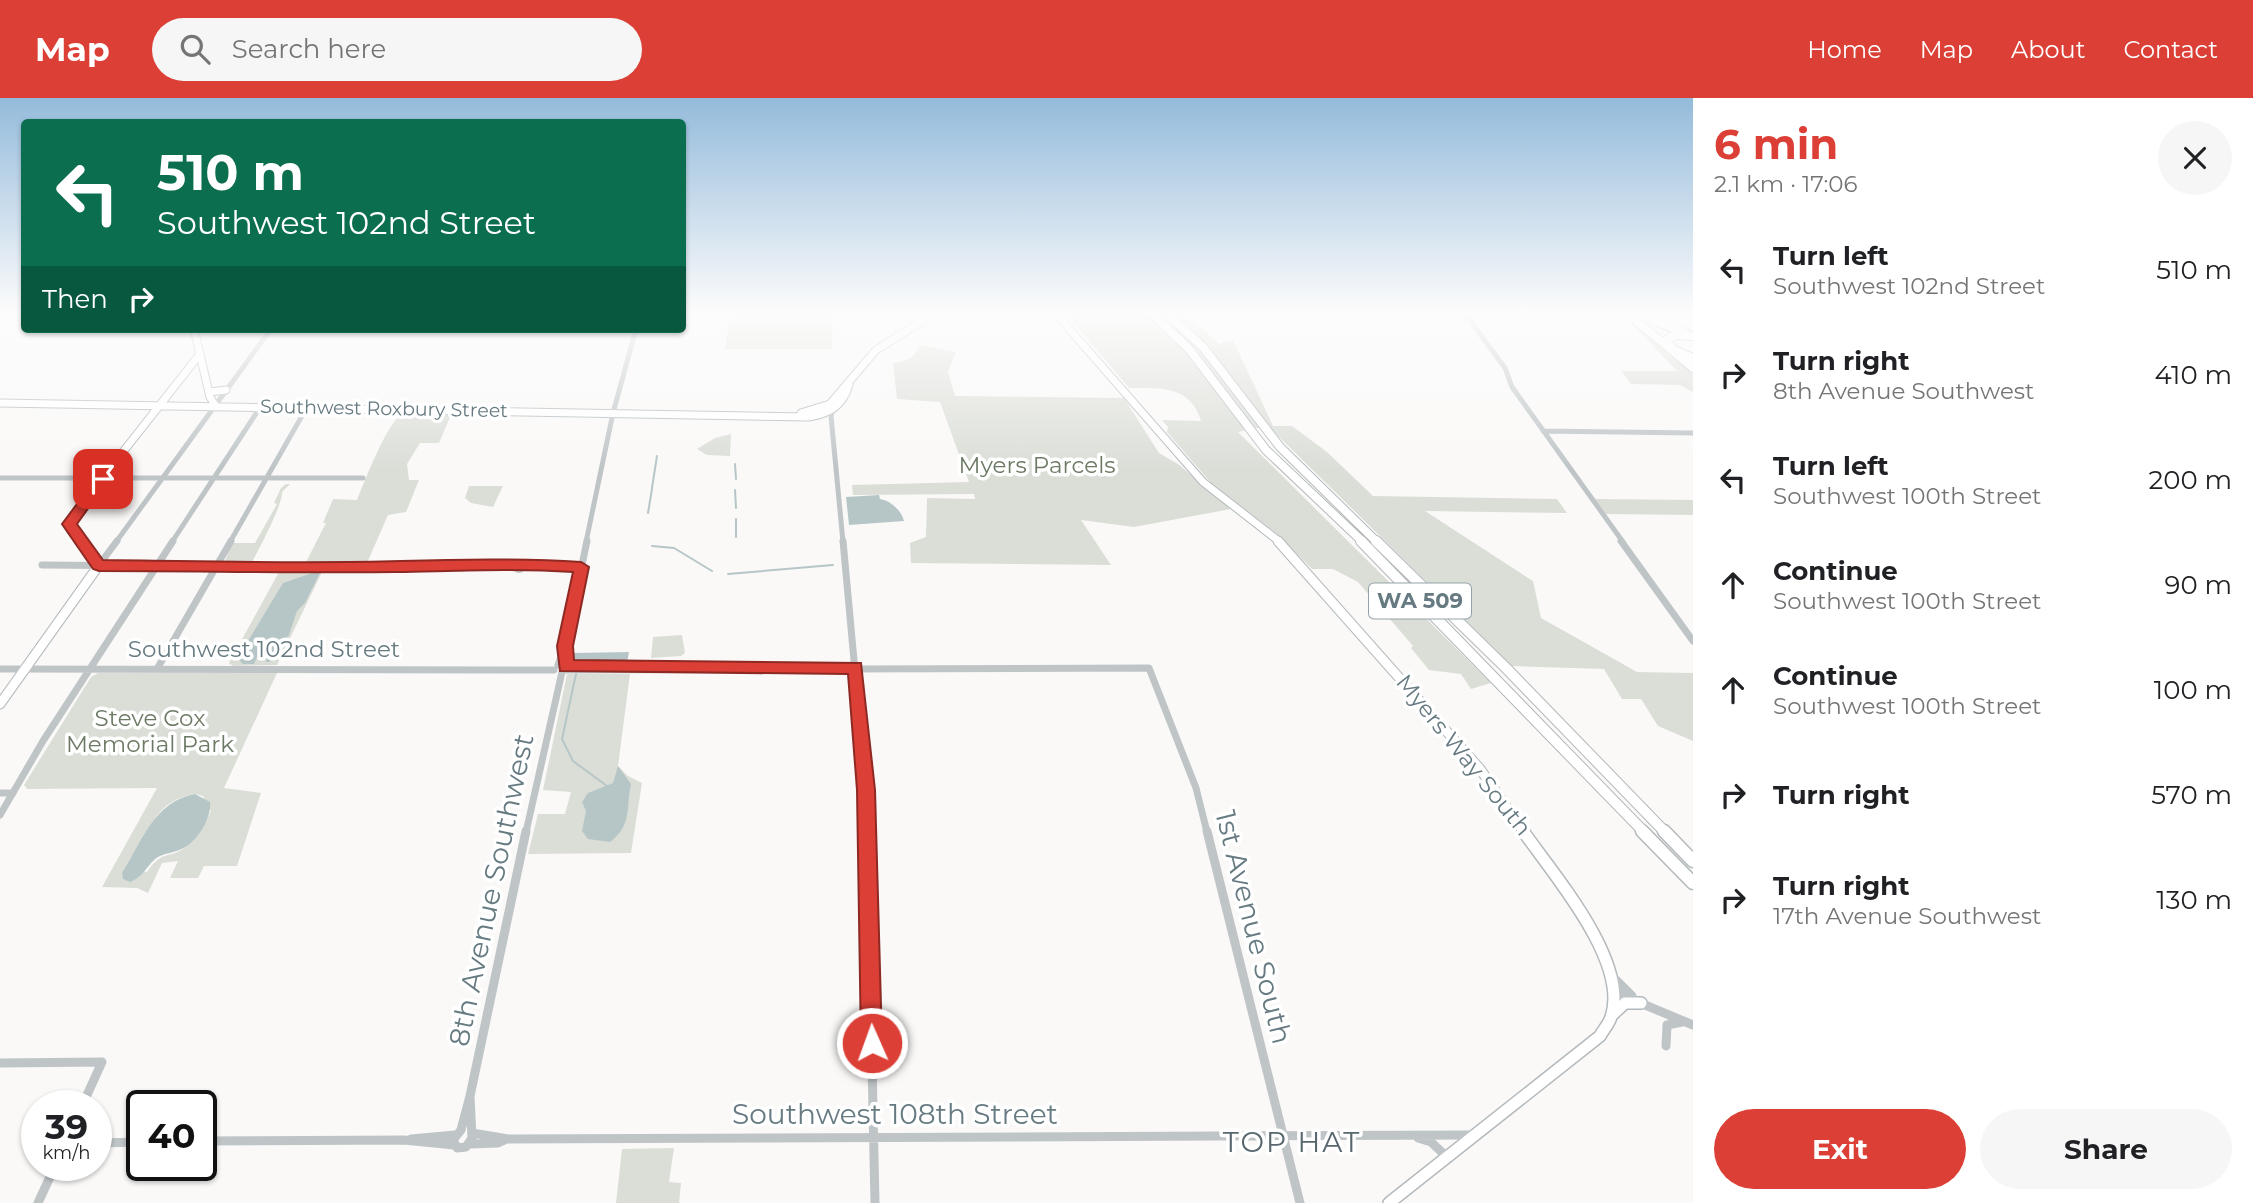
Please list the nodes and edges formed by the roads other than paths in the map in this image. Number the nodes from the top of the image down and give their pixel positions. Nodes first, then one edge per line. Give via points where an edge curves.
1 (204, 366) edge
2 (200, 367) edge
3 (243, 367) edge
4 (626, 367) edge
5 (864, 367) edge
6 (1102, 367) edge
7 (1202, 367) edge
8 (1217, 367) edge
9 (1504, 367) edge
10 (189, 368) joint
11 (849, 385) junction
12 (226, 390) junction
13 (210, 395) junction
14 (0, 403) edge
15 (160, 404) junction
16 (199, 405) junction
17 (261, 406) junction
18 (213, 407) junction
19 (307, 407) junction
20 (613, 413) junction
21 (830, 414) junction
22 (768, 415) junction
23 (1543, 431) junction
24 (1693, 433) edge
25 (163, 477) junction
26 (0, 478) edge
27 (363, 478) dead end
28 (103, 479) junction
29 (212, 480) junction
30 (263, 480) junction
31 (42, 565) dead end
32 (99, 565) junction
33 (157, 566) junction
34 (215, 567) junction
35 (581, 567) junction
36 (1693, 640) edge
37 (560, 668) junction
38 (856, 668) junction
39 (1149, 668) joint
40 (0, 669) edge
41 (26, 669) junction
42 (90, 669) junction
43 (157, 669) junction
44 (0, 704) edge
45 (0, 793) edge
46 (13, 793) junction
47 (0, 815) edge
48 (1693, 861) edge
49 (1693, 883) edge
50 (1609, 966) junction
51 (1614, 992) junction
52 (1641, 1003) junction
53 (1611, 1017) junction
54 (1691, 1024) edge
55 (1666, 1046) dead end
56 (0, 1063) edge
57 (89, 1090) edge
58 (1282, 1134) junction
59 (1474, 1135) junction
60 (464, 1136) junction
61 (1404, 1136) junction
62 (875, 1138) junction
63 (217, 1142) edge
64 (1447, 1157) junction
65 (48, 1181) edge
66 (38, 1203) edge
67 (875, 1203) edge
68 (1300, 1203) edge
69 (1390, 1203) edge

1 - 13 main road
2 - 10 main road
3 - 12 street
4 - 20 street, 8th Avenue Southwest
5 - 11 main road
6 - 50 main road, Myers Way South via 1202,482 1275,537 1464,749 1590,924
7 - 49 highway, WA 509 via 1266,450 1357,536
8 - 48 highway, WA 509 via 1280,447 1506,668
9 - 23 street via 1510,384
10 - 15 main road
11 - 21 main road via 847,395
11 - 21 main road via 830,404
12 - 13 main road
12 - 18 street
13 - 16 main road
13 - 18 main road
14 - 15 main road, Southwest Roxbury Street
15 - 16 main road, Southwest Roxbury Street
15 - 28 main road
16 - 18 main road, Southwest Roxbury Street
17 - 18 main road, Southwest Roxbury Street
17 - 19 main road, Southwest Roxbury Street
17 - 29 street
18 - 25 street
19 - 20 main road, Southwest Roxbury Street
19 - 30 street
20 - 22 main road, Southwest Roxbury Street
20 - 35 street, 8th Avenue Southwest
21 - 22 main road, Southwest Roxbury Street
21 - 22 main road, Southwest Roxbury Street
21 - 38 street
23 - 24 street
23 - 36 street
25 - 28 street
25 - 29 street
25 - 32 street
26 - 28 street
27 - 30 street
28 - 32 main road via 69,524
29 - 30 street
29 - 33 street
30 - 34 street
31 - 32 street
32 - 33 street
32 - 41 main road
33 - 34 street
33 - 42 street
34 - 35 street
34 - 43 street
35 - 37 street, 8th Avenue Southwest
37 - 38 street, Southwest 102nd Street
37 - 43 street, Southwest 102nd Street
37 - 60 street, 8th Avenue Southwest
38 - 39 street, Southwest 102nd Street
38 - 62 street via 866,790
39 - 58 street, 1st Avenue South via 1196,789
40 - 41 street, Southwest 102nd Street
41 - 42 street, Southwest 102nd Street
41 - 44 main road
42 - 43 street, Southwest 102nd Street
42 - 46 street
45 - 46 street
46 - 47 street
50 - 51 main road, Myers Way South
50 - 52 street via 1619,986
51 - 52 street
51 - 53 main road, Myers Way South
52 - 53 main road via 1625,1003
52 - 54 street
53 - 59 main road via 1592,1043
54 - 55 street via 1676,1021 1667,1025
56 - 57 street via 102,1062
58 - 61 street, Southwest 108th Street
58 - 62 street, Southwest 108th Street
58 - 68 street, 1st Avenue South
59 - 61 street, Southwest 108th Street
59 - 64 main road
60 - 62 street, Southwest 108th Street via 498,1143 508,1139
60 - 63 street, Southwest 108th Street
61 - 64 street via 1431,1142
62 - 67 street
64 - 69 main road
65 - 66 street

